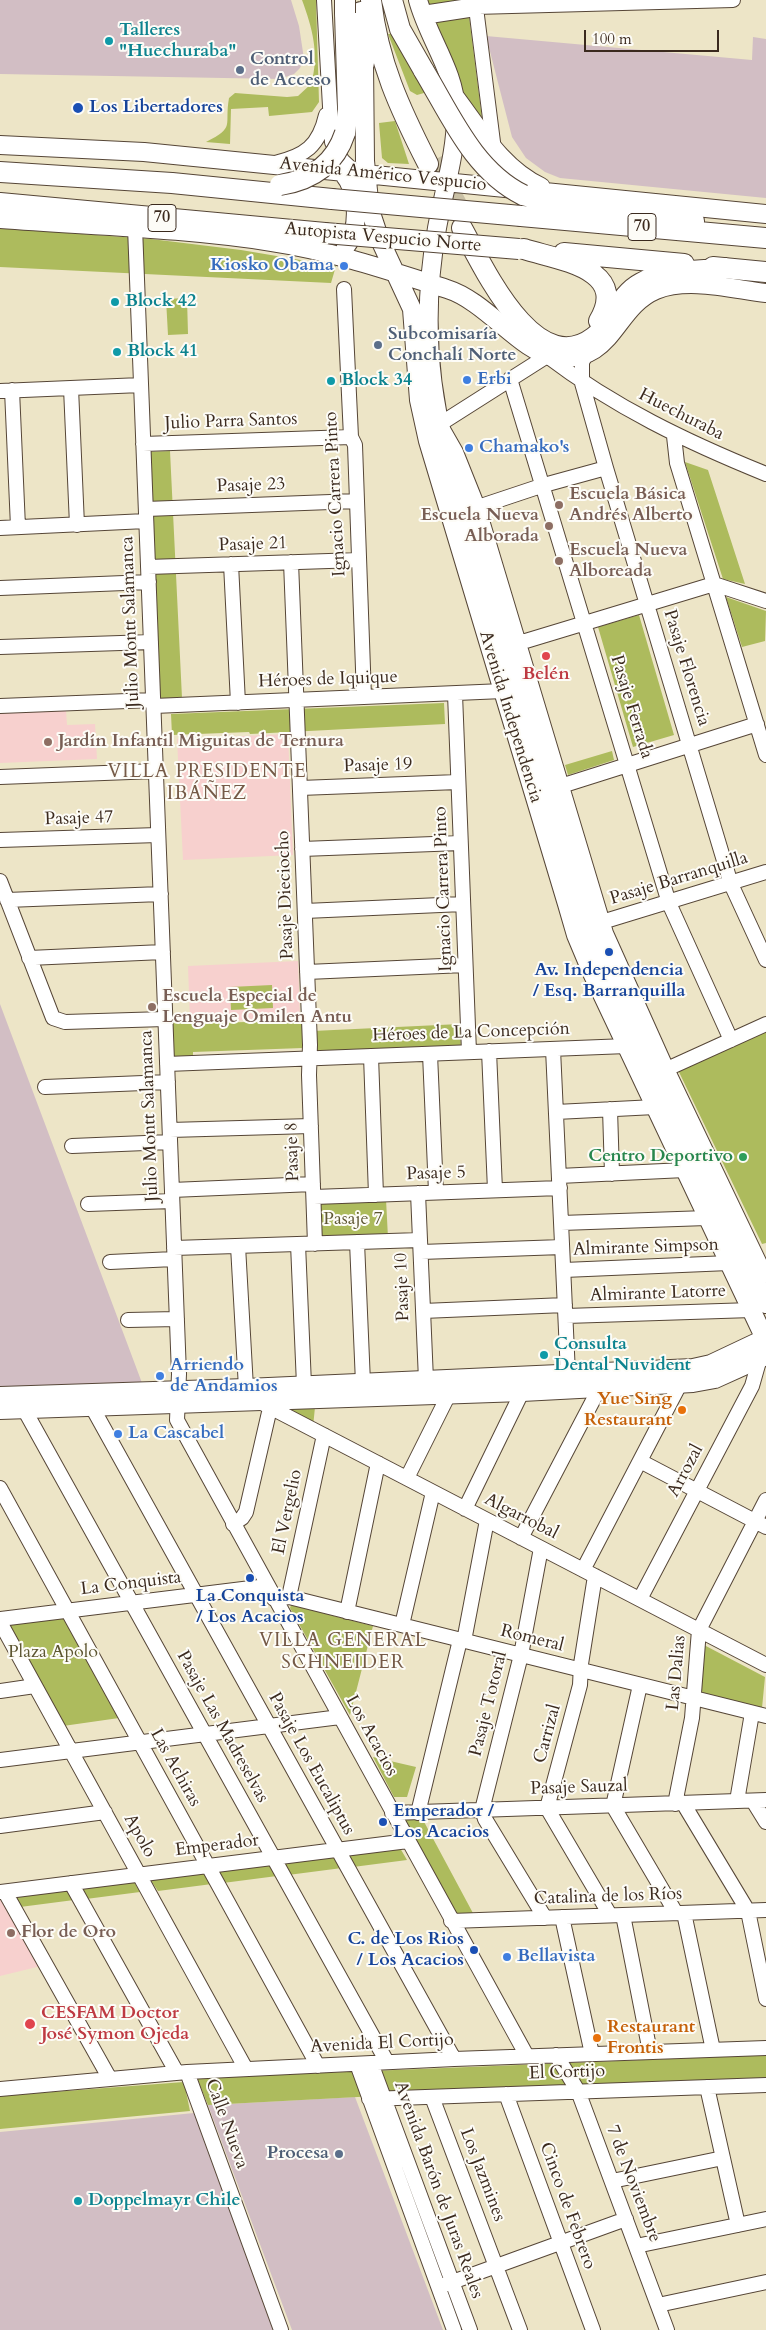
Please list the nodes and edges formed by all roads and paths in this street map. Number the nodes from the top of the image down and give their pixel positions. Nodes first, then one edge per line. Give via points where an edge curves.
1 (324, 0) edge
2 (361, 0) edge
3 (371, 0) edge
4 (380, 0) edge
5 (392, 0) edge
6 (733, 0) edge
7 (475, 3) edge
8 (345, 4) edge
9 (421, 8) edge
10 (364, 63) junction
11 (454, 97) junction
12 (328, 104) junction
13 (0, 145) edge
14 (494, 149) junction
15 (272, 164) junction
16 (0, 172) edge
17 (356, 174) junction
18 (446, 183) junction
19 (473, 184) junction
20 (241, 189) junction
21 (550, 191) junction
22 (0, 203) edge
23 (766, 214) edge
24 (0, 219) edge
25 (134, 227) junction
26 (765, 238) edge
27 (522, 249) junction
28 (334, 256) junction
29 (433, 259) junction
30 (726, 268) junction
31 (766, 272) edge
32 (396, 273) junction
33 (430, 284) junction
34 (344, 289) dead end
35 (766, 293) edge
36 (587, 354) junction
37 (547, 356) junction
38 (510, 379) junction
39 (582, 383) junction
40 (141, 385) junction
41 (71, 388) junction
42 (6, 390) edge
43 (440, 424) junction
44 (674, 436) junction
45 (351, 437) junction
46 (143, 444) junction
47 (606, 468) junction
48 (766, 474) edge
49 (544, 485) junction
50 (357, 500) junction
51 (478, 507) junction
52 (146, 515) junction
53 (77, 525) junction
54 (18, 527) junction
55 (0, 528) edge
56 (359, 560) junction
57 (291, 562) junction
58 (231, 564) junction
59 (148, 568) junction
60 (148, 582) junction
61 (714, 584) junction
62 (0, 588) edge
63 (766, 601) edge
64 (648, 604) junction
65 (586, 623) junction
66 (151, 642) junction
67 (519, 643) junction
68 (0, 647) edge
69 (503, 691) junction
70 (454, 694) junction
71 (364, 698) junction
72 (296, 700) junction
73 (238, 702) junction
74 (153, 703) junction
75 (0, 706) edge
76 (757, 724) junction
77 (690, 745) junction
78 (766, 755) edge
79 (628, 765) junction
80 (156, 771) junction
81 (0, 777) edge
82 (458, 782) junction
83 (562, 786) junction
84 (300, 788) junction
85 (158, 835) junction
86 (0, 840) edge
87 (460, 843) junction
88 (302, 849) junction
89 (766, 872) edge
90 (0, 881) edge
91 (731, 884) junction
92 (161, 894) junction
93 (7, 900) junction
94 (669, 903) junction
95 (463, 904) junction
96 (305, 911) junction
97 (602, 922) junction
98 (163, 952) junction
99 (29, 958) junction
100 (766, 960) edge
101 (465, 965) junction
102 (307, 972) junction
103 (165, 1018) junction
104 (766, 1024) edge
105 (731, 1040) junction
106 (627, 1046) junction
107 (553, 1049) junction
108 (489, 1051) junction
109 (469, 1052) junction
110 (430, 1054) junction
111 (371, 1056) junction
112 (310, 1059) junction
113 (167, 1064) junction
114 (667, 1070) junction
115 (168, 1082) junction
116 (45, 1087) dead end
117 (655, 1107) junction
118 (610, 1109) junction
119 (556, 1112) junction
120 (311, 1126) junction
121 (170, 1136) junction
122 (72, 1146) dead end
123 (685, 1170) junction
124 (612, 1174) junction
125 (560, 1182) junction
126 (313, 1190) junction
127 (495, 1190) junction
128 (436, 1192) junction
129 (418, 1193) junction
130 (376, 1194) junction
131 (172, 1195) junction
132 (88, 1204) dead end
133 (707, 1218) junction
134 (561, 1223) junction
135 (356, 1242) junction
136 (298, 1244) junction
137 (315, 1244) junction
138 (238, 1246) junction
139 (421, 1246) junction
140 (562, 1247) junction
141 (174, 1253) junction
142 (110, 1262) dead end
143 (729, 1263) junction
144 (564, 1270) junction
145 (766, 1276) edge
146 (759, 1307) edge
147 (423, 1311) junction
148 (565, 1311) junction
149 (172, 1319) junction
150 (128, 1320) dead end
151 (765, 1346) edge
152 (568, 1374) junction
153 (426, 1380) junction
154 (363, 1382) junction
155 (680, 1384) junction
156 (304, 1385) junction
157 (246, 1388) junction
158 (600, 1389) junction
159 (522, 1392) junction
160 (449, 1394) junction
161 (0, 1396) edge
162 (178, 1397) junction
163 (265, 1405) junction
164 (92, 1408) junction
165 (24, 1409) junction
166 (0, 1410) edge
167 (324, 1435) junction
168 (640, 1460) junction
169 (378, 1463) junction
170 (407, 1478) junction
171 (0, 1488) edge
172 (697, 1490) junction
173 (433, 1492) junction
174 (766, 1500) edge
175 (465, 1509) junction
176 (487, 1520) junction
177 (233, 1524) junction
178 (761, 1524) edge
179 (521, 1538) junction
180 (541, 1548) junction
181 (589, 1573) junction
182 (267, 1586) junction
183 (196, 1595) junction
184 (290, 1597) junction
185 (274, 1599) junction
186 (640, 1600) junction
187 (132, 1603) junction
188 (67, 1612) junction
189 (348, 1612) junction
190 (0, 1620) edge
191 (402, 1625) junction
192 (698, 1630) junction
193 (462, 1640) junction
194 (521, 1656) junction
195 (766, 1665) edge
196 (581, 1671) junction
197 (640, 1685) junction
198 (35, 1686) junction
199 (0, 1691) edge
200 (693, 1699) junction
201 (752, 1714) junction
202 (766, 1716) edge
203 (340, 1717) junction
204 (269, 1726) junction
205 (204, 1735) junction
206 (139, 1742) junction
207 (71, 1750) junction
208 (0, 1760) edge
209 (760, 1800) edge
210 (737, 1802) junction
211 (679, 1803) junction
212 (613, 1806) junction
213 (548, 1808) junction
214 (482, 1810) junction
215 (105, 1812) junction
216 (418, 1812) junction
217 (392, 1813) junction
218 (766, 1822) edge
219 (0, 1826) edge
220 (408, 1841) junction
221 (337, 1850) junction
222 (273, 1858) junction
223 (208, 1866) junction
224 (139, 1874) junction
225 (71, 1883) junction
226 (2, 1892) edge
227 (748, 1910) junction
228 (766, 1910) edge
229 (680, 1913) junction
230 (617, 1915) junction
231 (562, 1917) junction
232 (545, 1918) junction
233 (451, 1921) junction
234 (766, 1999) edge
235 (766, 2048) edge
236 (713, 2050) junction
237 (650, 2052) junction
238 (592, 2054) junction
239 (556, 2055) junction
240 (527, 2056) junction
241 (454, 2059) junction
242 (387, 2062) junction
243 (364, 2063) junction
244 (318, 2066) junction
245 (246, 2069) junction
246 (182, 2072) junction
247 (110, 2079) junction
248 (766, 2085) edge
249 (707, 2087) junction
250 (0, 2088) edge
251 (578, 2092) junction
252 (506, 2094) junction
253 (432, 2097) junction
254 (383, 2098) junction
255 (369, 2099) junction
256 (723, 2158) junction
257 (612, 2181) junction
258 (766, 2218) edge
259 (626, 2219) junction
260 (738, 2225) junction
261 (561, 2243) junction
262 (636, 2246) junction
263 (496, 2267) junction
264 (766, 2282) edge
265 (452, 2283) junction
266 (438, 2287) junction
267 (658, 2305) junction
268 (281, 2330) edge
269 (454, 2330) edge
270 (470, 2330) edge
271 (520, 2330) edge
272 (593, 2330) edge
273 (668, 2330) edge

1 - 12 street
2 - 10 highway
3 - 4 highway via 386,73 402,112 431,162 398,81 385,36
5 - 26 highway, bridge via 400,29 424,71 484,166 506,186 523,195 550,202 660,214
6 - 7 street
7 - 9 main road
7 - 14 street
8 - 10 main road, Avenida Independencia
8 - 20 highway, bridge via 348,110 345,133 335,155 324,167 299,181
9 - 11 main road, Avenida Independencia via 446,68
10 - 17 main road, Avenida Independencia
11 - 14 main road
11 - 18 main road, Avenida Independencia via 456,124
12 - 15 street via 322,132 311,148
12 - 17 street via 332,142 342,160
13 - 15 main road, Avenida Américo Vespucio via 109,149
14 - 19 street via 489,171
14 - 21 main road via 519,176
15 - 17 main road, Avenida Américo Vespucio
16 - 20 highway, Autopista Vespucio Norte / 70
17 - 18 main road, Avenida Américo Vespucio
17 - 28 main road via 354,223 349,242
17 - 32 main road, Avenida Independencia via 376,231
18 - 19 main road, Avenida Américo Vespucio
18 - 29 main road, Avenida Independencia
19 - 21 main road, Avenida Américo Vespucio
20 - 26 highway, Autopista Vespucio Norte / 70, bridge
21 - 23 main road, Avenida Américo Vespucio
22 - 27 highway, Autopista Vespucio Norte / 70, bridge
24 - 25 main road
25 - 28 main road via 272,242
25 - 40 street, Julio Montt Salamanca
27 - 30 highway, Autopista Vespucio Norte / 70
27 - 30 highway via 585,268 601,280 606,290 601,319 591,330 580,336 561,337 535,323 505,290 465,227 496,290 515,316 541,338 563,346 578,345 597,335 622,299 643,282 672,273
28 - 32 main road
29 - 32 main road via 419,268
29 - 33 main road, Avenida Independencia
30 - 31 highway, Autopista Vespucio Norte / 70
32 - 33 main road
32 - 69 main road, Avenida Independencia via 413,316 418,388 428,441
33 - 37 main road via 466,297
33 - 43 main road, Avenida Independencia via 430,360
34 - 45 street, Ignacio Carrera Pinto
35 - 36 main road via 694,285 658,289 636,302 609,338
36 - 37 main road via 568,358
36 - 39 street via 582,362
37 - 38 street
37 - 39 street, Huechuraba
38 - 43 street
38 - 49 street, Pasaje Ferrada
39 - 44 street, Huechuraba
39 - 47 street, Pasaje Florencia
40 - 41 street
40 - 46 street, Julio Montt Salamanca
41 - 42 street
41 - 53 street
42 - 54 street
43 - 51 street, Avenida Independencia via 456,452
43 - 146 main road, Avenida Independencia via 593,936
44 - 48 street, Huechuraba
44 - 61 street via 678,463
45 - 46 street, Julio Parra Santos
45 - 50 street, Ignacio Carrera Pinto via 355,442
46 - 52 street, Julio Montt Salamanca
47 - 49 street
47 - 64 street, Pasaje Florencia
49 - 51 street
49 - 65 street, Pasaje Ferrada
50 - 52 street, Pasaje 23
50 - 56 street, Ignacio Carrera Pinto
51 - 67 street, Avenida Independencia
52 - 53 street, Pasaje 23
52 - 59 street, Julio Montt Salamanca
53 - 54 street, Pasaje 23
54 - 55 street, Pasaje 23
56 - 57 street, Pasaje 21
56 - 71 street, Ignacio Carrera Pinto
57 - 58 street, Pasaje 21
57 - 72 street, Pasaje Dieciocho
58 - 59 street, Pasaje 21
58 - 73 street
59 - 60 street, Julio Montt Salamanca
60 - 62 street
60 - 66 street, Julio Montt Salamanca
61 - 63 street
61 - 64 street
61 - 76 street
64 - 65 street
64 - 77 street, Pasaje Florencia
65 - 67 street
65 - 79 street, Pasaje Ferrada
66 - 68 street
66 - 74 street, Julio Montt Salamanca
67 - 83 street, Avenida Independencia
69 - 70 street, Héroes de Iquique
69 - 106 main road, Avenida Independencia via 576,935
70 - 71 street, Héroes de Iquique
70 - 82 street, Ignacio Carrera Pinto
71 - 72 street, Héroes de Iquique
72 - 73 street, Héroes de Iquique
72 - 84 street, Pasaje Dieciocho
73 - 74 street, Héroes de Iquique
74 - 75 street, Héroes de Iquique
74 - 80 street, Julio Montt Salamanca
76 - 77 street
76 - 78 street
77 - 79 street
77 - 91 street, Pasaje Florencia
79 - 83 street
79 - 94 street, Pasaje Ferrada
80 - 81 street
80 - 85 street, Julio Montt Salamanca
82 - 84 street, Pasaje 19
82 - 87 street, Ignacio Carrera Pinto
83 - 97 street, Avenida Independencia
84 - 88 street, Pasaje Dieciocho
85 - 86 street, Pasaje 47
85 - 92 street, Julio Montt Salamanca
87 - 88 street
87 - 95 street, Ignacio Carrera Pinto
88 - 96 street, Pasaje Dieciocho
89 - 91 street, Pasaje Barranquilla
90 - 93 street
91 - 94 street, Pasaje Barranquilla
91 - 100 street, Pasaje Florencia
92 - 93 street
92 - 98 street, Julio Montt Salamanca
93 - 99 street
94 - 97 street, Pasaje Barranquilla
94 - 105 street, Pasaje Ferrada
95 - 96 street
95 - 101 street, Ignacio Carrera Pinto
96 - 102 street, Pasaje Dieciocho
97 - 114 street, Avenida Independencia
98 - 99 street
98 - 103 street, Julio Montt Salamanca
99 - 103 street via 50,1013 59,1022
101 - 102 street
101 - 109 street, Ignacio Carrera Pinto
102 - 112 street, Pasaje Dieciocho
103 - 113 street, Julio Montt Salamanca
104 - 105 street
105 - 114 street
106 - 107 street, Héroes de La Concepción
106 - 117 main road, Avenida Independencia
107 - 108 street, Héroes de La Concepción
107 - 119 street
108 - 109 street, Héroes de La Concepción
108 - 127 street
109 - 110 street, Héroes de La Concepción
110 - 111 street, Héroes de La Concepción
110 - 128 street
111 - 112 street, Héroes de La Concepción
111 - 130 street
112 - 113 street, Héroes de La Concepción
112 - 120 street, Pasaje 8
113 - 115 street, Julio Montt Salamanca
114 - 145 street, Avenida Independencia
115 - 116 street
115 - 121 street, Julio Montt Salamanca
117 - 118 street
117 - 123 main road, Avenida Independencia
118 - 119 street
118 - 124 street
119 - 125 street
120 - 121 street
120 - 126 street, Pasaje 8
121 - 122 street
121 - 131 street, Julio Montt Salamanca
123 - 124 street, Pasaje 5
123 - 133 main road, Avenida Independencia
124 - 125 street, Pasaje 5
125 - 127 street, Pasaje 5
125 - 134 street
126 - 130 street, Pasaje 5
126 - 131 street, Pasaje 5
126 - 137 street, Pasaje 8
127 - 128 street, Pasaje 5
128 - 129 street, Pasaje 5
129 - 130 street, Pasaje 5
129 - 139 street, Pasaje 10
131 - 132 street, Pasaje 5
131 - 141 street, Julio Montt Salamanca
133 - 134 street
133 - 143 main road, Avenida Independencia
134 - 140 street
135 - 137 street
135 - 139 street
135 - 154 street
136 - 137 street
136 - 138 street
136 - 156 street
138 - 141 street
138 - 157 street
139 - 140 street
139 - 147 street, Pasaje 10
140 - 144 street
141 - 142 street
141 - 149 street, Julio Montt Salamanca
143 - 144 street, Almirante Simpson
143 - 146 main road, Avenida Independencia
144 - 148 street
146 - 148 street, Almirante Latorre
146 - 151 main road, Avenida Independencia
147 - 148 street, Almirante Latorre
147 - 153 street, Pasaje 10
148 - 152 street
149 - 150 street
149 - 162 street, Julio Montt Salamanca
151 - 152 main road via 701,1367
151 - 155 main road via 715,1379
151 - 172 street, Arrozal via 752,1386
152 - 153 main road
153 - 154 main road
154 - 156 main road
155 - 158 main road
155 - 168 street, Carrizal
156 - 157 main road
157 - 162 main road
158 - 159 main road
158 - 179 street
159 - 160 main road
159 - 175 street
160 - 163 main road
160 - 170 street
161 - 162 main road
162 - 163 main road
162 - 164 main road
162 - 177 street, Los Acacios via 178,1424
163 - 167 street, Algarrobal
163 - 177 street via 246,1512
164 - 165 main road
164 - 183 street, Pasaje Los Eucaliptus
165 - 166 main road
165 - 187 street, Pasaje Las Madreselvas
167 - 169 street, Algarrobal
167 - 184 street, El Vergelio
168 - 172 street
168 - 181 street, Carrizal
169 - 170 street, Algarrobal
169 - 189 street
170 - 173 street, Algarrobal
171 - 188 street, Las Achiras
172 - 178 street
172 - 186 street, Arrozal
173 - 175 street, Algarrobal
173 - 191 street
174 - 178 street, Las Dalias
175 - 176 street, Algarrobal
176 - 179 street, Algarrobal
176 - 193 street
177 - 182 street, Los Acacios
178 - 192 street, Las Dalias
179 - 180 street, Algarrobal
180 - 181 street, Algarrobal
180 - 194 street, Pasaje Totoral
181 - 186 street, Algarrobal
181 - 196 street, Carrizal
182 - 183 street, La Conquista
182 - 185 street, Los Acacios
183 - 187 street, La Conquista
183 - 204 street, Pasaje Los Eucaliptus
184 - 185 street
184 - 189 street, Romeral
185 - 203 street, Los Acacios
186 - 192 street, Algarrobal
187 - 188 street, La Conquista
187 - 205 street, Pasaje Las Madreselvas
188 - 190 street, La Conquista
188 - 206 street, Las Achiras
189 - 191 street, Romeral
190 - 198 street, Apolo
191 - 193 street, Romeral
192 - 195 street, Algarrobal
192 - 200 street, Las Dalias
193 - 194 street, Romeral
193 - 216 street
194 - 196 street, Romeral
194 - 214 street, Pasaje Totoral
196 - 197 street, Romeral
196 - 213 street, Carrizal
197 - 200 street, Romeral
197 - 212 street
198 - 199 street
198 - 207 street, Apolo
200 - 201 street, Romeral
200 - 211 street, Las Dalias
201 - 202 street, Romeral
201 - 210 street
203 - 204 street
203 - 217 street, Los Acacios
204 - 205 street
204 - 221 street, Pasaje Los Eucaliptus
205 - 206 street
205 - 222 street, Pasaje Las Madreselvas
206 - 207 street
206 - 223 street, Las Achiras
207 - 208 street
207 - 215 street, Apolo
209 - 210 street, Pasaje Sauzal
209 - 218 street
210 - 211 street, Pasaje Sauzal
211 - 212 street, Pasaje Sauzal
211 - 227 street
212 - 213 street, Pasaje Sauzal
212 - 229 street
213 - 214 street, Pasaje Sauzal
213 - 230 street
214 - 216 street, Pasaje Sauzal
214 - 232 street
215 - 219 street
215 - 224 street, Apolo
216 - 217 street, Pasaje Sauzal
217 - 220 street, Los Acacios
220 - 221 street, Emperador
220 - 233 street, Los Acacios
221 - 222 street, Emperador
221 - 241 street, Pasaje Los Eucaliptus
222 - 223 street, Emperador
222 - 242 street, Pasaje Las Madreselvas
223 - 224 street, Emperador
223 - 244 street, Las Achiras
224 - 225 street, Emperador
224 - 245 street, Apolo
225 - 226 street, Emperador
225 - 246 street, Calle Nueva
226 - 247 street
227 - 228 street, Catalina de los Ríos
227 - 229 street, Catalina de los Ríos
227 - 234 street
229 - 230 street, Catalina de los Ríos
229 - 236 street
230 - 231 street, Catalina de los Ríos
230 - 237 street
231 - 232 street, Catalina de los Ríos
231 - 238 street
232 - 233 street, Catalina de los Ríos
233 - 240 street, Los Acacios
235 - 236 street, Avenida El Cortijo
236 - 237 street, Avenida El Cortijo
237 - 238 street, Avenida El Cortijo
238 - 239 street, Avenida El Cortijo
239 - 240 street, Avenida El Cortijo
239 - 251 street, 7 de Noviembre
240 - 241 street, Avenida El Cortijo
241 - 242 street, Avenida El Cortijo
242 - 243 street, Avenida El Cortijo
243 - 244 street, Avenida El Cortijo
243 - 254 street, Avenida Barón de Juras Reales
243 - 255 street, Avenida Barón de Juras Reales
244 - 245 street, Avenida El Cortijo
245 - 246 street, Avenida El Cortijo
246 - 247 street, Avenida El Cortijo
246 - 268 street, Calle Nueva
247 - 250 street, Avenida El Cortijo
248 - 249 street, El Cortijo
249 - 251 street, El Cortijo
249 - 256 street
251 - 252 street, El Cortijo
251 - 257 street, 7 de Noviembre
252 - 253 street, El Cortijo
252 - 261 street, Cinco de Febrero
253 - 254 street, El Cortijo
253 - 263 street, Los Jazmines
254 - 255 street, El Cortijo
254 - 265 street, Avenida Barón de Juras Reales
255 - 266 street, Avenida Barón de Juras Reales
256 - 257 street
256 - 260 street
257 - 259 street, 7 de Noviembre
258 - 260 street
259 - 261 street
259 - 262 street, 7 de Noviembre
260 - 262 street
261 - 263 street
261 - 272 street, Cinco de Febrero
262 - 267 street, 7 de Noviembre
263 - 265 street
263 - 271 street, Los Jazmines
264 - 267 street
265 - 266 street
265 - 270 street, Avenida Barón de Juras Reales
266 - 269 street, Avenida Barón de Juras Reales
267 - 273 street, 7 de Noviembre

